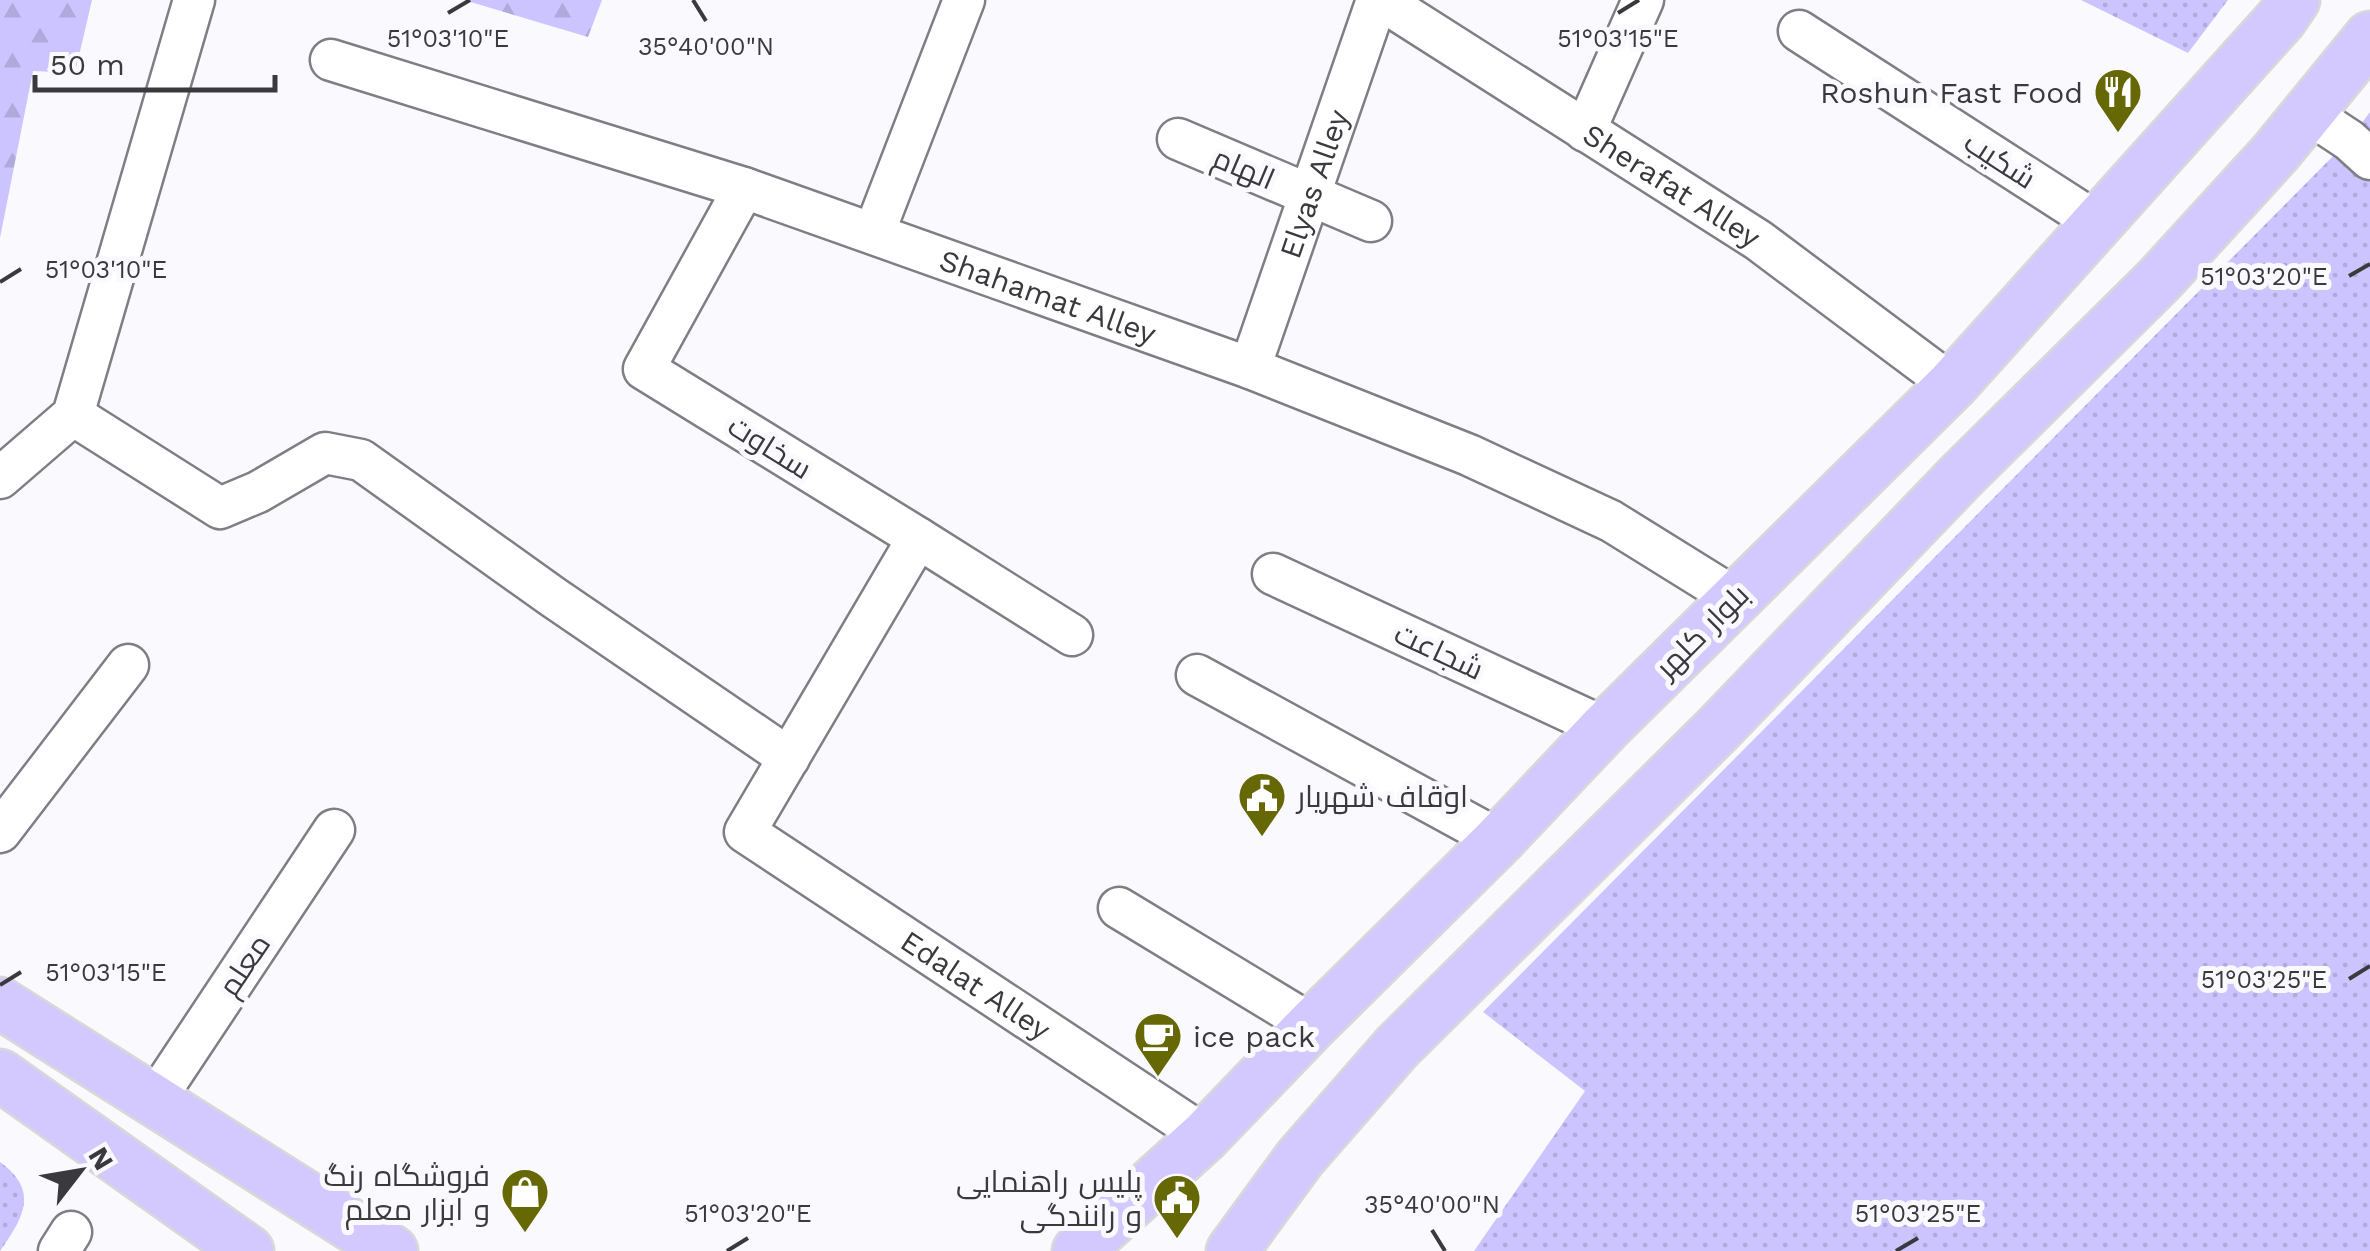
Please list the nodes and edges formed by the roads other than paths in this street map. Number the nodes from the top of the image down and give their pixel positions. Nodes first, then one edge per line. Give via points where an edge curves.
1 (194, 0) edge
2 (964, 0) edge
3 (1379, 0) edge
4 (1643, 0) edge
5 (2294, 0) edge
6 (1799, 30) dead end
7 (2370, 37) edge
8 (331, 60) dead end
9 (2308, 113) junction
10 (1586, 131) junction
11 (1178, 139) dead end
12 (2370, 159) edge
13 (744, 188) junction
14 (1309, 196) junction
15 (1370, 221) dead end
16 (2099, 224) junction
17 (874, 233) junction
18 (1250, 368) junction
19 (1952, 386) junction
20 (73, 415) junction
21 (0, 478) edge
22 (918, 538) junction
23 (1272, 574) dead end
24 (1736, 598) junction
25 (1072, 636) dead end
26 (128, 665) dead end
27 (1197, 675) dead end
28 (1606, 728) junction
29 (788, 758) junction
30 (334, 830) dead end
31 (0, 832) edge
32 (1499, 840) junction
33 (1119, 908) dead end
34 (0, 1003) edge
35 (1312, 1024) junction
36 (0, 1075) edge
37 (154, 1101) junction
38 (1205, 1136) junction
39 (1083, 1247) edge
40 (248, 1251) edge
41 (392, 1251) edge
42 (1232, 1251) edge

1 - 20 street
2 - 17 street
3 - 10 street, Sherafat Alley
3 - 14 street, Elyas Alley
4 - 10 street
5 - 16 main road, بلوار کلهر
6 - 16 street, شکیب
7 - 9 main road
8 - 13 street, Shahamat Alley
9 - 12 street
9 - 42 main road via 2160,279 1397,1047 1300,1158
10 - 19 street, Sherafat Alley via 1758,240
11 - 14 street, الهام
13 - 17 street, Shahamat Alley
13 - 22 street, سخاوت via 644,369
14 - 15 street, الهام
14 - 18 street, Elyas Alley
16 - 19 main road, بلوار کلهر
17 - 18 street, Shahamat Alley
18 - 24 street, Shahamat Alley via 1469,455 1611,521
19 - 24 main road, بلوار کلهر
20 - 21 street
20 - 29 street via 220,508 325,453 361,460
22 - 25 street, سخاوت
22 - 29 street
23 - 28 street, شجاعت
24 - 28 main road, بلوار کلهر
26 - 31 street
27 - 32 street
28 - 32 main road, بلوار کلهر
29 - 38 street, Edalat Alley via 745,832
30 - 37 street, معلم
32 - 35 main road, بلوار کلهر
33 - 35 street
34 - 37 main road
35 - 38 main road, بلوار کلهر
36 - 40 main road
37 - 41 main road
38 - 39 main road, بلوار کلهر

